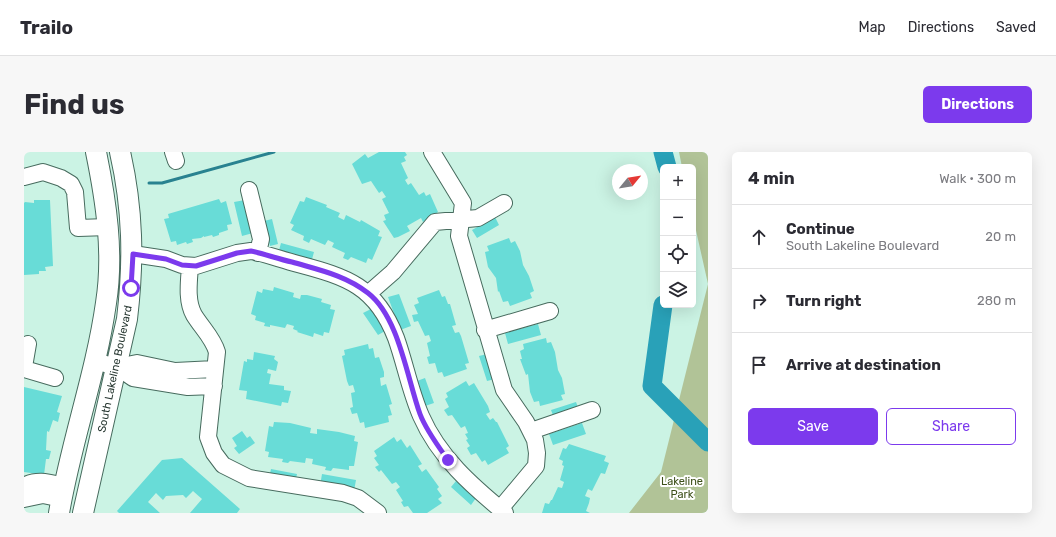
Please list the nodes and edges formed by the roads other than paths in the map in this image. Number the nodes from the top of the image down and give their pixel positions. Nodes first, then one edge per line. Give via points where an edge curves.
1 (96, 152) edge
2 (120, 152) edge
3 (432, 152) edge
4 (24, 177) edge
5 (249, 190) dead end
6 (504, 203) dead end
7 (462, 220) junction
8 (108, 227) junction
9 (258, 252) junction
10 (133, 254) junction
11 (190, 266) junction
12 (369, 293) junction
13 (550, 310) dead end
14 (485, 330) junction
15 (28, 344) dead end
16 (94, 361) junction
17 (117, 367) junction
18 (24, 368) edge
19 (215, 369) junction
20 (56, 378) dead end
21 (214, 386) junction
22 (592, 410) dead end
23 (531, 431) junction
24 (24, 486) edge
25 (24, 499) edge
26 (65, 503) edge
27 (502, 511) edge
28 (83, 513) edge
29 (378, 513) edge

1 - 8 main road, South Lakeline Boulevard
2 - 10 main road, South Lakeline Boulevard via 130,213
3 - 7 lane via 463,203
4 - 8 lane via 43,172 61,178 71,184 75,192 78,228
5 - 9 lane via 261,239
6 - 7 lane via 478,218
7 - 12 lane via 435,222 393,272
7 - 14 lane via 459,236
8 - 16 main road, South Lakeline Boulevard via 106,302
9 - 11 lane via 237,253
9 - 12 lane via 334,274
10 - 11 lane
10 - 17 main road, South Lakeline Boulevard via 127,319
11 - 19 lane via 190,302 193,314 214,341 218,352
12 - 27 lane via 389,321 406,366 420,415 431,434 463,477
13 - 14 lane
14 - 23 lane via 504,390
15 - 18 lane
16 - 17 lane
16 - 26 main road, South Lakeline Boulevard
17 - 19 lane via 137,363 175,371
17 - 21 lane via 133,378 161,384
17 - 28 main road, South Lakeline Boulevard
18 - 20 lane
19 - 21 lane
21 - 29 lane via 208,437 214,453 223,465 249,478 343,493 358,498
22 - 23 lane
23 - 27 lane via 537,453 536,466
24 - 26 lane via 33,482 48,482
25 - 26 lane via 43,496

